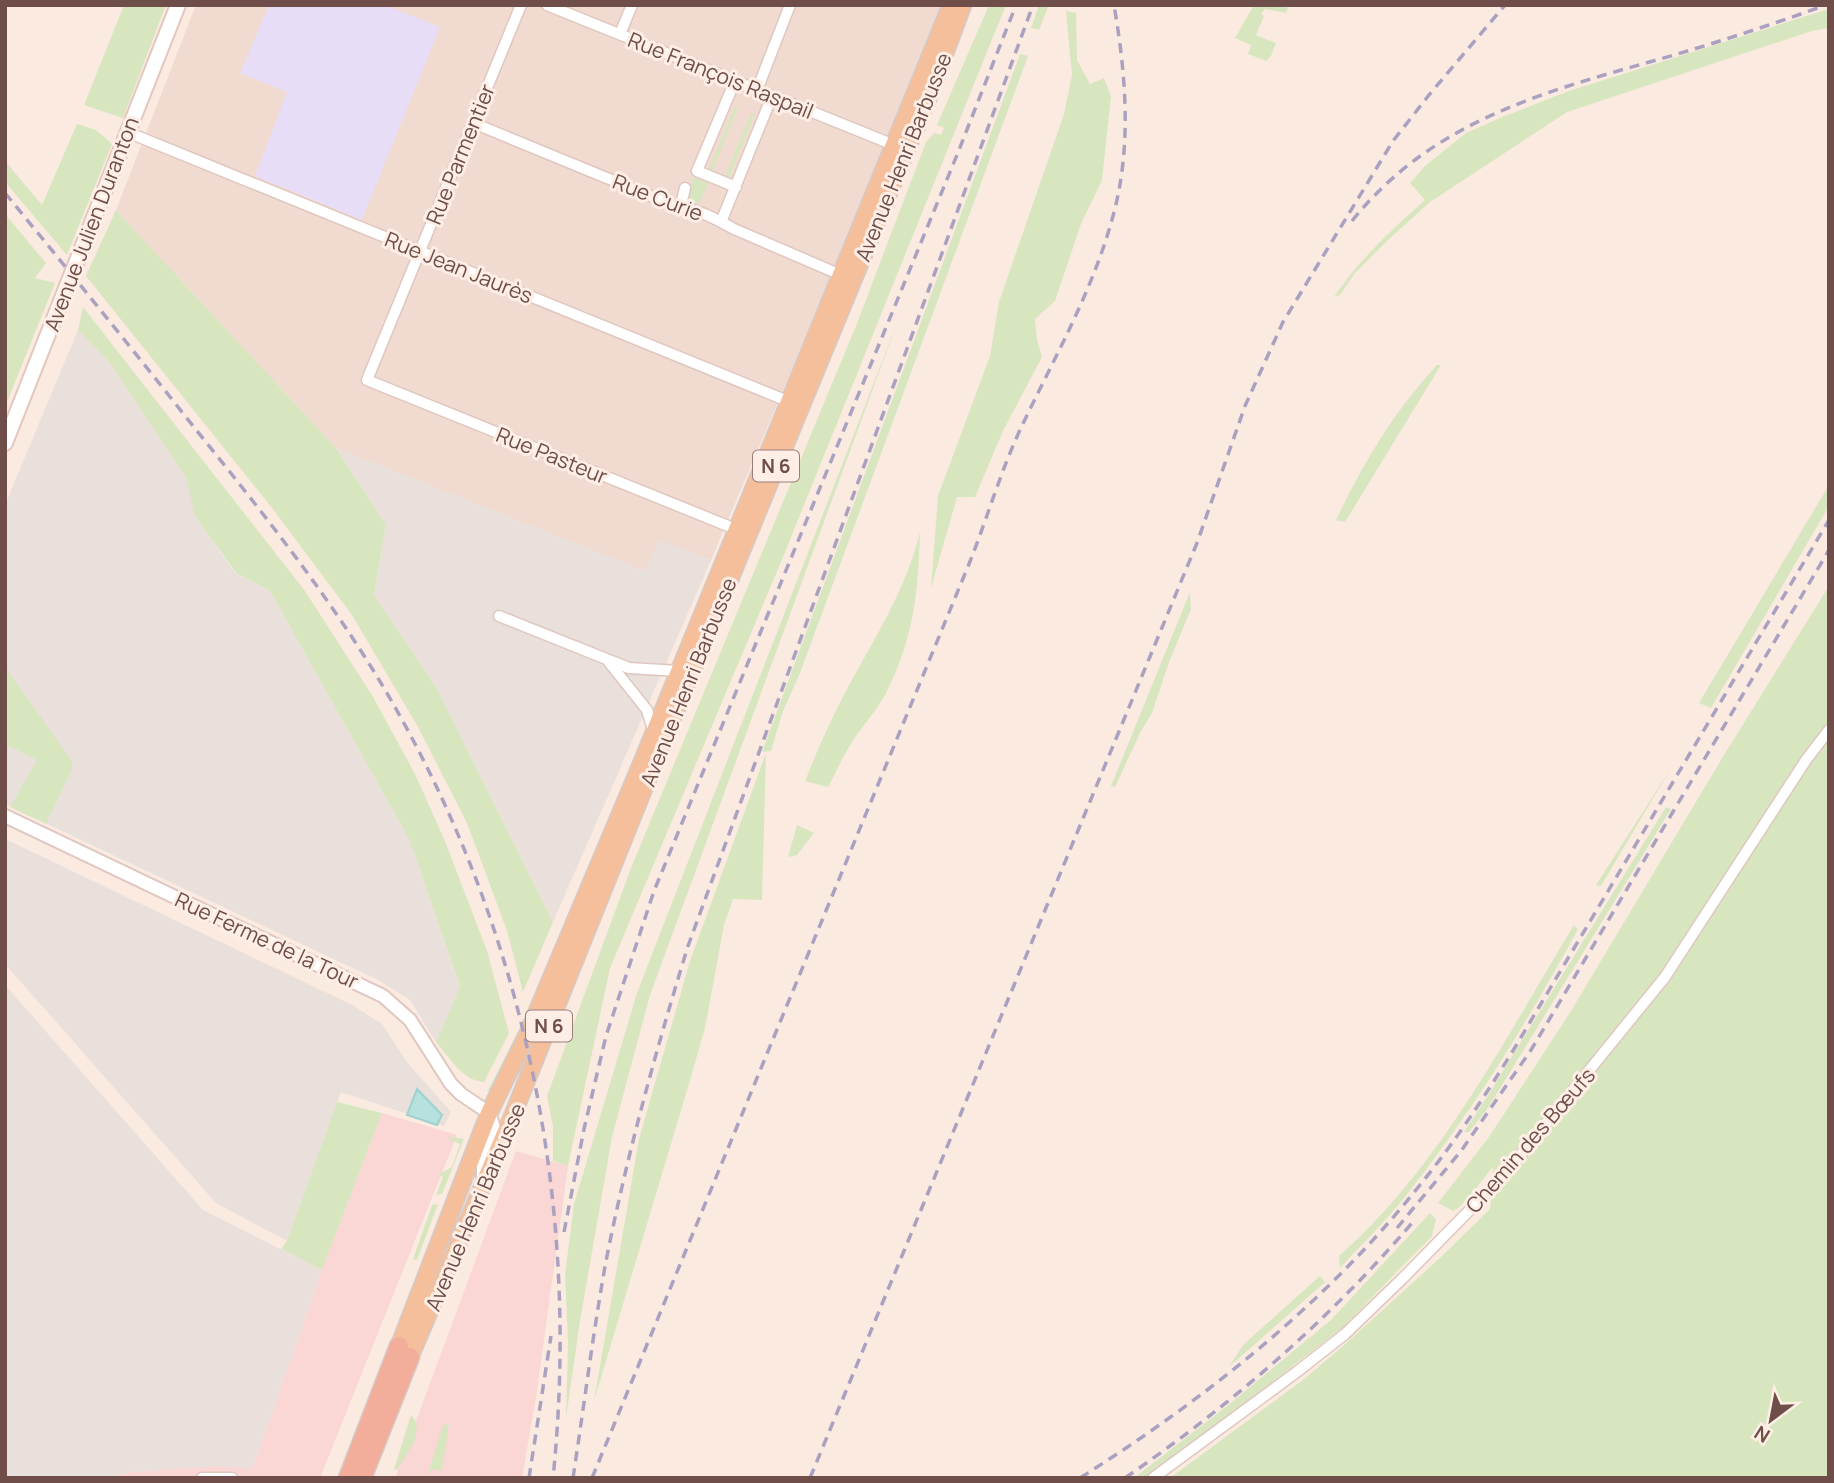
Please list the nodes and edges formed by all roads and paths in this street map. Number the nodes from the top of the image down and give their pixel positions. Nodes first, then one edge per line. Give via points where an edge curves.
1 (178, 5) edge
2 (521, 5) edge
3 (547, 5) edge
4 (632, 5) edge
5 (790, 5) edge
6 (951, 5) edge
7 (963, 5) edge
8 (620, 34) junction
9 (735, 81) junction
10 (757, 90) junction
11 (772, 96) junction
12 (473, 123) junction
13 (127, 132) junction
14 (913, 135) junction
15 (894, 145) junction
16 (736, 187) junction
17 (685, 188) dead end
18 (681, 205) junction
19 (721, 222) junction
20 (420, 251) junction
21 (841, 275) junction
22 (366, 380) joint
23 (790, 402) junction
24 (5, 443) edge
25 (738, 530) junction
26 (499, 616) dead end
27 (608, 661) junction
28 (679, 671) junction
29 (1829, 730) edge
30 (654, 733) junction
31 (5, 816) edge
32 (489, 1113) junction
33 (483, 1186) junction
34 (405, 1352) junction
35 (354, 1460) junction
36 (202, 1478) edge
37 (232, 1478) edge
38 (340, 1478) edge
39 (348, 1478) edge
40 (362, 1478) edge
41 (1153, 1478) edge

1 - 13 main road, Avenue Julien Duranton
2 - 12 street, Rue Parmentier
3 - 8 street, Rue François Raspail
4 - 8 street
5 - 10 street
6 - 15 main road, Avenue Henri Barbusse / N 6
7 - 14 main road, Avenue Henri Barbusse / N 6
8 - 9 street, Rue François Raspail
9 - 10 street, Rue François Raspail
9 - 16 street via 697,171
10 - 11 street, Rue François Raspail
11 - 15 street, Rue François Raspail
11 - 16 street
12 - 18 street, Rue Curie
12 - 20 street, Rue Parmentier
13 - 20 street, Rue Jean Jaurès
13 - 24 main road, Avenue Julien Duranton
14 - 15 street
14 - 33 main road, Avenue Henri Barbusse / N 6
15 - 21 main road, Avenue Henri Barbusse / N 6
16 - 19 street
17 - 18 street
18 - 19 street, Rue Curie
19 - 21 street, Rue Curie
20 - 22 street, Rue Parmentier
20 - 23 street, Rue Jean Jaurès
21 - 23 main road, Avenue Henri Barbusse / N 6
22 - 25 street, Rue Pasteur
23 - 25 main road, Avenue Henri Barbusse / N 6
25 - 28 main road, Avenue Henri Barbusse / N 6
26 - 27 street
27 - 28 street via 629,668
27 - 30 street via 647,709
28 - 30 main road, Avenue Henri Barbusse / N 6
29 - 41 street, Chemin des Bœufs via 1665,977 1505,1174 1345,1334
30 - 32 main road, Avenue Henri Barbusse / N 6 via 528,1033
31 - 32 street, Rue Ferme de la Tour via 383,996 410,1020 451,1084
32 - 33 street via 494,1128 483,1157
32 - 34 main road, Avenue Henri Barbusse / N 6
33 - 34 main road, Avenue Henri Barbusse / N 6
34 - 35 highway, N 6
34 - 40 highway, N 6
35 - 38 highway
35 - 39 highway, N 6
36 - 37 street

